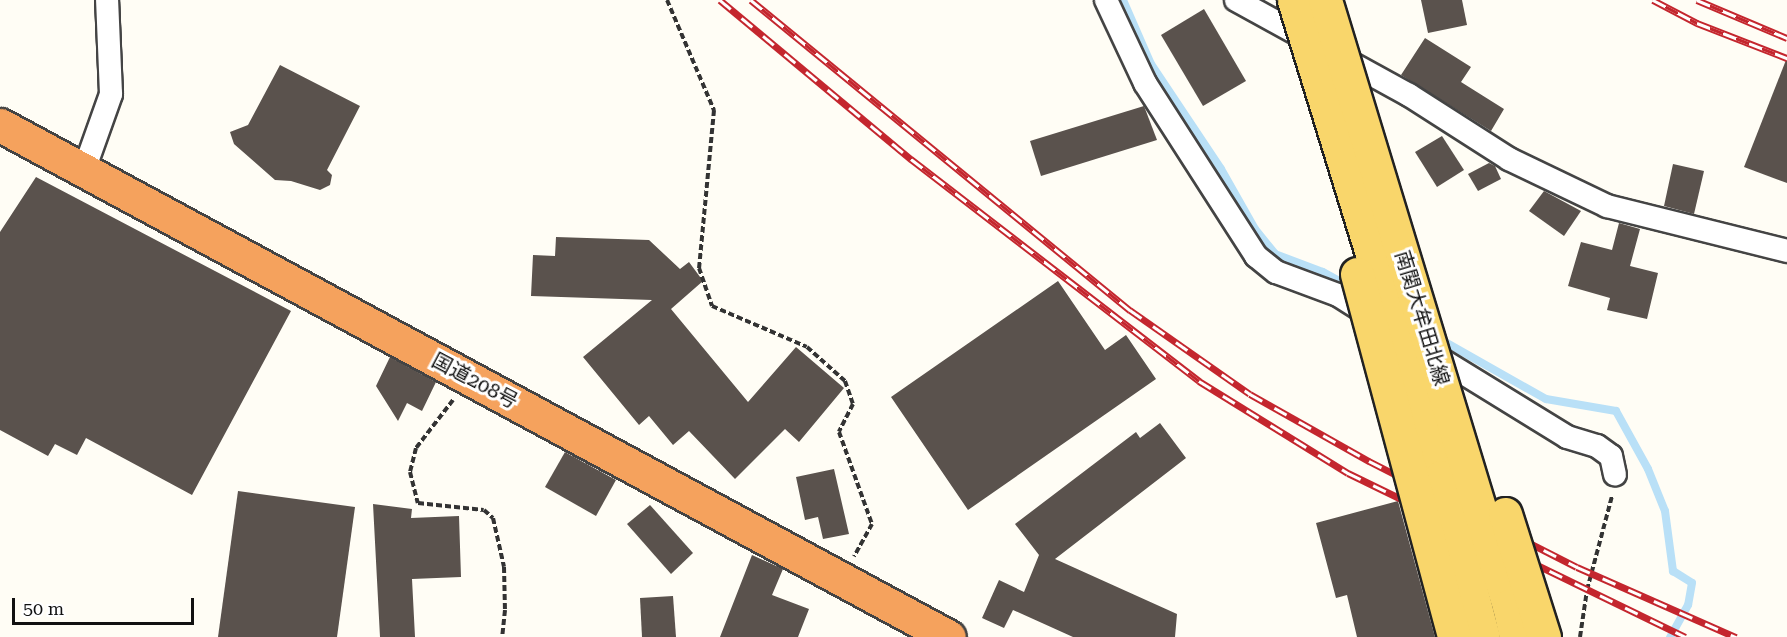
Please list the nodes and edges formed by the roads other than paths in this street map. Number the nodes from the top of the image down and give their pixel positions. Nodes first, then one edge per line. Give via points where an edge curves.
1 (107, 0) edge
2 (1106, 0) edge
3 (1236, 0) edge
4 (1294, 0) edge
5 (1325, 0) edge
6 (1329, 114) junction
7 (0, 125) edge
8 (84, 170) junction
9 (1394, 227) junction
10 (1787, 250) edge
11 (1615, 475) road end
12 (949, 637) edge
13 (1454, 637) edge
14 (1483, 637) edge
15 (1516, 637) edge
16 (1544, 637) edge

1 - 8 street via 111,94
2 - 11 street via 1145,82 1256,256 1276,272 1338,295 1567,437 1597,446 1611,456
3 - 10 street via 1409,95 1509,159 1607,206
4 - 6 main road, 南関大牟田北線, bridge
5 - 9 main road, 南関大牟田北線, bridge
6 - 13 main road, bridge via 1336,192
6 - 14 main road, 南関大牟田北線, bridge via 1441,477
7 - 8 highway, 国道208号
8 - 12 highway, 国道208号
9 - 15 main road, 南関大牟田北線, bridge
9 - 16 main road, bridge via 1497,489

